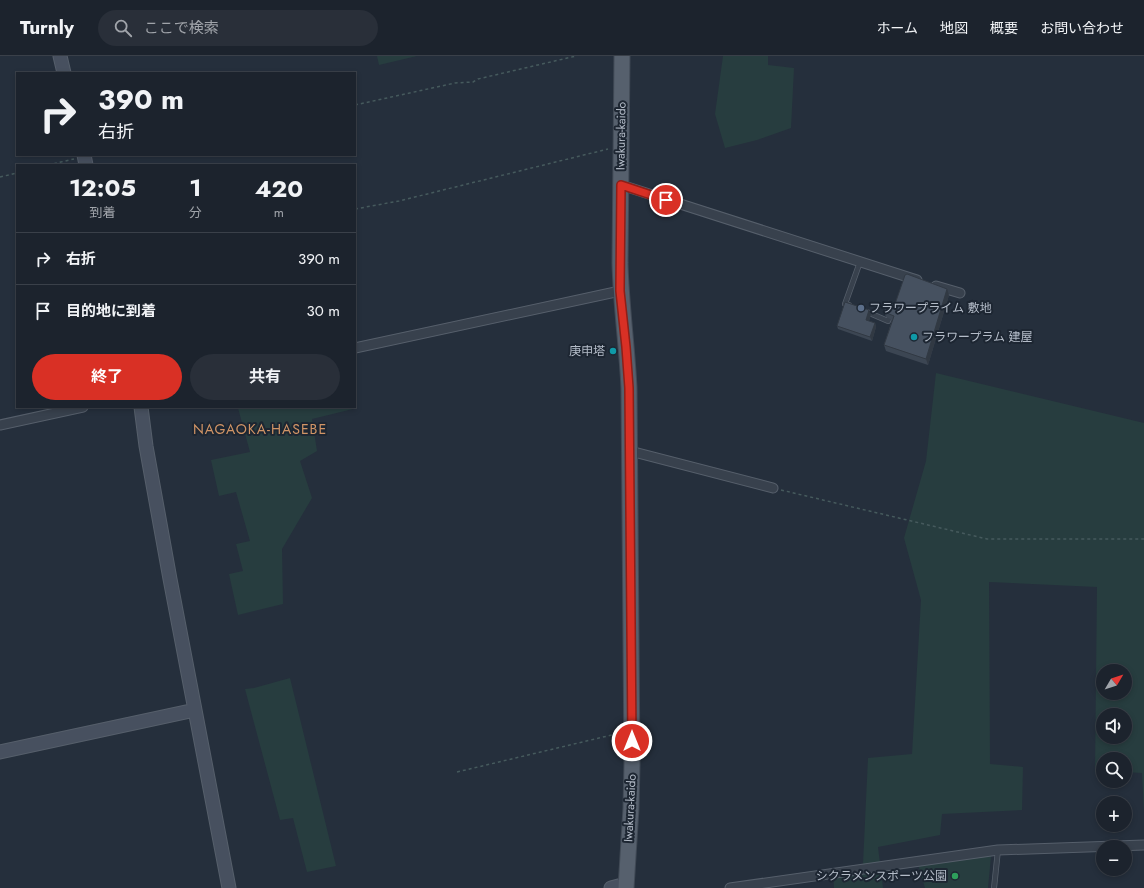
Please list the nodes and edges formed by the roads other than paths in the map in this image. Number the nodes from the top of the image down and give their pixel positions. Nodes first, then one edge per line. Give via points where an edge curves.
1 (60, 56) edge
2 (622, 56) edge
3 (64, 72) edge
4 (621, 185) junction
5 (860, 262) junction
6 (620, 291) junction
7 (960, 293) dead end
8 (852, 307) edge
9 (860, 310) edge
10 (891, 314) edge
11 (356, 348) edge
12 (78, 408) edge
13 (141, 408) edge
14 (0, 425) edge
15 (630, 451) junction
16 (773, 488) road end
17 (195, 710) junction
18 (0, 752) edge
19 (1144, 845) edge
20 (998, 850) junction
21 (626, 886) edge
22 (229, 888) edge
23 (611, 888) edge
24 (730, 888) edge
25 (994, 888) edge

1 - 3 street
2 - 4 main road, Iwakura-kaido
4 - 5 street
4 - 6 main road, Iwakura-kaido
5 - 7 street
5 - 8 lane via 845,304
6 - 11 street
6 - 15 main road, Iwakura-kaido via 628,366
9 - 10 lane via 888,321
12 - 14 street
13 - 17 street
15 - 16 street
15 - 21 main road, Iwakura-kaido via 632,781
17 - 18 street
17 - 22 street
19 - 20 street
20 - 24 street
20 - 25 lane
21 - 23 street

